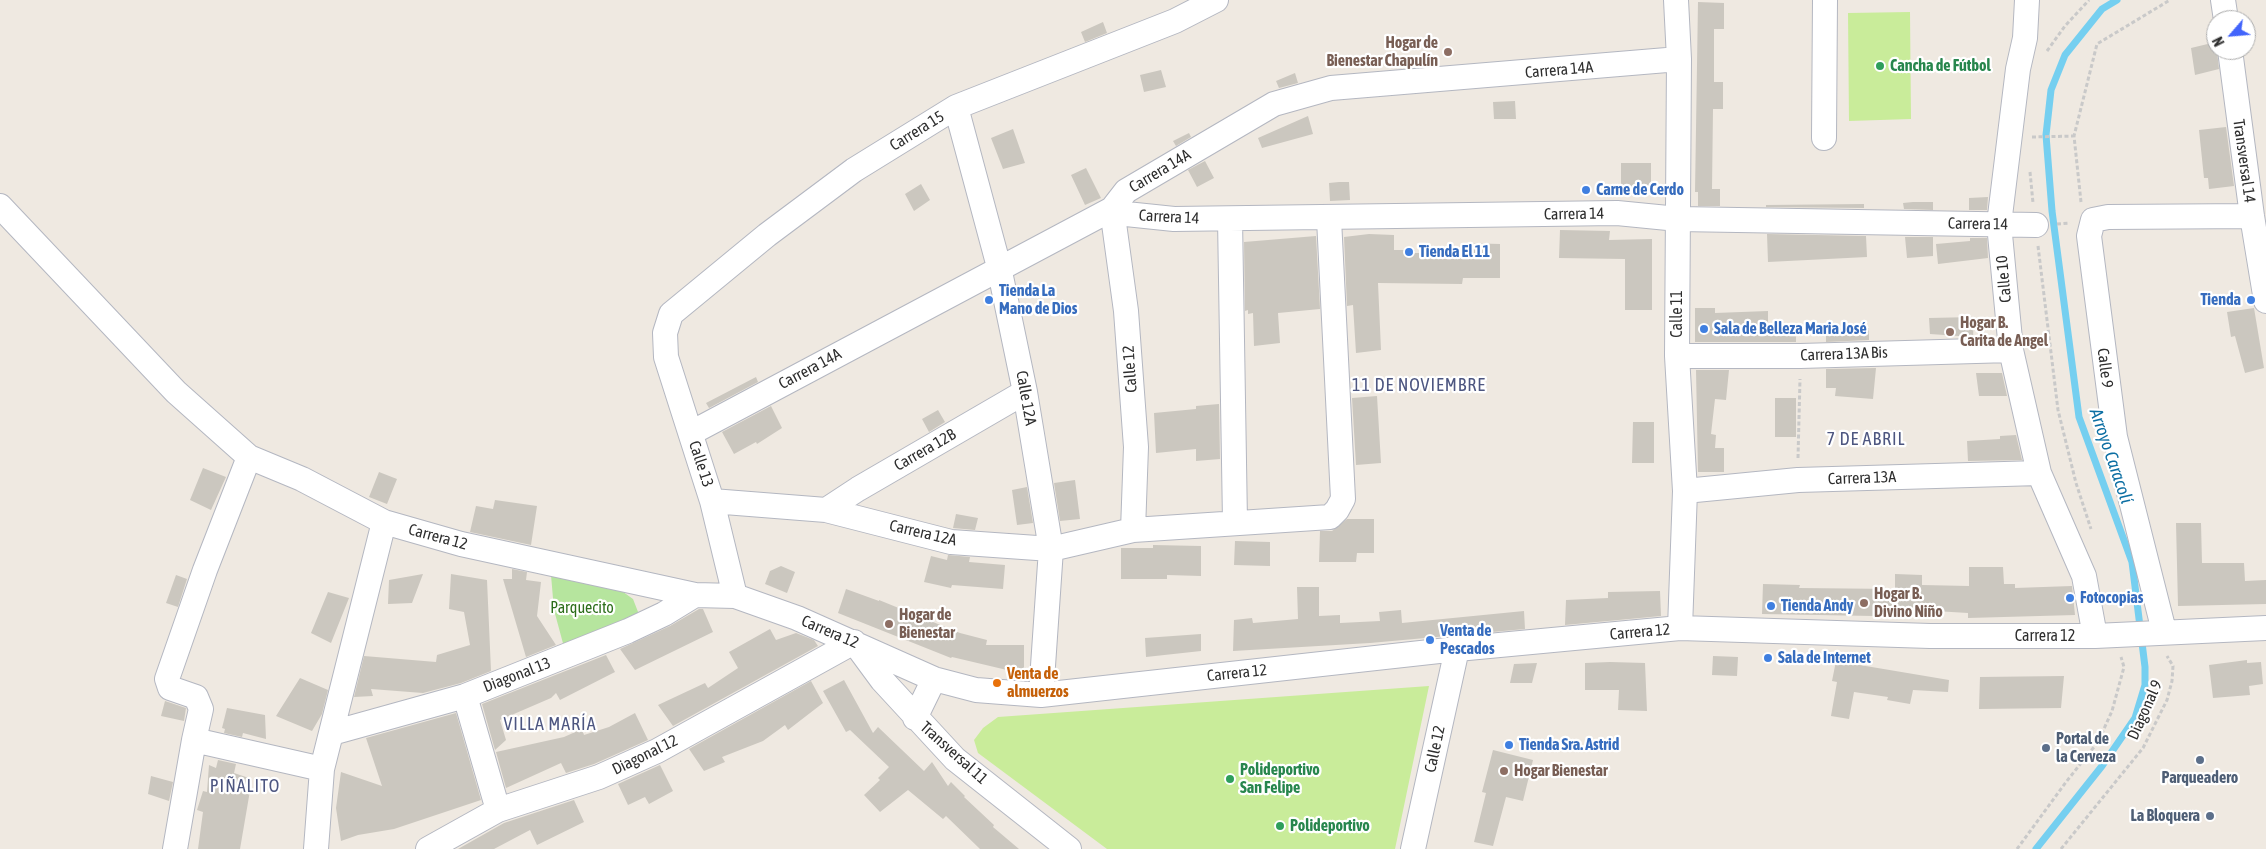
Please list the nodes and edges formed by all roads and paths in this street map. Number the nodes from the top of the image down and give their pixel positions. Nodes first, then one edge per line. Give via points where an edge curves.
1 (1216, 0) edge
2 (1676, 0) edge
3 (1825, 0) edge
4 (2027, 0) edge
5 (2089, 0) edge
6 (2045, 53) dead end
7 (1679, 59) junction
8 (2231, 60) edge
9 (956, 107) junction
10 (2036, 136) dead end
11 (2074, 136) dead end
12 (1824, 138) dead end
13 (2029, 163) dead end
14 (0, 206) edge
15 (1112, 209) junction
16 (2252, 216) junction
17 (1230, 219) junction
18 (1330, 219) junction
19 (1678, 219) junction
20 (1999, 224) junction
21 (2036, 225) junction
22 (998, 268) junction
23 (2266, 301) edge
24 (665, 333) joint
25 (2011, 350) junction
26 (1677, 356) junction
27 (1800, 356) junction
28 (1025, 392) junction
29 (691, 433) junction
30 (249, 457) junction
31 (2039, 473) junction
32 (1798, 480) junction
33 (1685, 491) junction
34 (712, 501) junction
35 (826, 510) junction
36 (384, 522) junction
37 (1235, 522) junction
38 (1133, 530) junction
39 (2094, 538) dead end
40 (1051, 550) junction
41 (695, 596) junction
42 (735, 596) junction
43 (1680, 628) junction
44 (2266, 628) edge
45 (2113, 638) junction
46 (2158, 639) junction
47 (854, 642) junction
48 (1457, 649) junction
49 (934, 679) junction
50 (1041, 695) junction
51 (465, 696) junction
52 (915, 718) junction
53 (332, 733) junction
54 (194, 740) junction
55 (322, 769) junction
56 (498, 810) junction
57 (175, 849) edge
58 (316, 849) edge
59 (428, 849) edge
60 (1069, 849) edge
61 (1413, 849) edge
62 (2018, 849) edge
63 (2061, 849) edge

1 - 9 street, Carrera 15 via 1175,21
2 - 7 street, Calle 11
3 - 12 street
4 - 20 street, Calle 10
5 - 6 path
7 - 15 street, Carrera 14A via 1322,90 1274,104 1126,191
7 - 19 street, Calle 11
8 - 16 street, Transversal 14
9 - 22 street, Calle 12A
9 - 24 street, Carrera 15 via 854,170 767,235 671,314
10 - 11 path
13 - 21 path
14 - 30 street, Carrera 12 via 176,392
15 - 17 street, Carrera 14 via 1126,214 1174,219
15 - 22 street, Carrera 14A
15 - 38 street, Calle 12 via 1126,311 1136,447
16 - 23 street, Transversal 14
16 - 46 street, Calle 9 via 2108,217 2093,220 2089,236 2115,437
17 - 18 street, Carrera 14
17 - 37 street
18 - 19 street, Carrera 14 via 1617,213
18 - 37 street, Carrera 12A via 1343,499 1330,517
19 - 20 street, Carrera 14
19 - 26 street, Calle 11
20 - 21 street, Carrera 14
20 - 25 street, Calle 10
21 - 39 path via 2058,410
22 - 28 street, Calle 12A
22 - 29 street, Carrera 14A
24 - 29 street, Calle 13 via 666,357
25 - 27 street, Carrera 13A Bis
25 - 31 street, Calle 10
26 - 27 street, Carrera 13A Bis
26 - 33 street, Calle 11
27 - 32 path
28 - 35 street, Carrera 12B
28 - 40 street, Calle 12A
29 - 34 street, Calle 13
30 - 36 street, Carrera 12 via 302,479
30 - 54 street via 167,679 170,688 196,697 199,702 201,709
31 - 32 street, Carrera 13A
31 - 45 street, Calle 10
32 - 33 street, Carrera 13A
33 - 43 street, Calle 11
34 - 35 street, Carrera 12A
34 - 42 street, Calle 13
35 - 40 street, Carrera 12A via 951,542
36 - 41 street, Carrera 12 via 461,544
36 - 53 street
37 - 38 street, Carrera 12A
38 - 40 street, Carrera 12A
40 - 50 street, Calle 12A
41 - 42 street, Carrera 12
41 - 51 street, Diagonal 13 via 628,630
42 - 47 street, Carrera 12
43 - 45 street, Carrera 12
43 - 48 street, Carrera 12
44 - 46 street, Carrera 12
45 - 46 street, Carrera 12
45 - 62 path via 2124,667 2112,711 2098,742
46 - 63 path, Diagonal 9 via 2173,666 2167,700 2143,748
47 - 49 street, Carrera 12
47 - 52 street, Transversal 11
47 - 56 street, Diagonal 12 via 657,751 599,777
48 - 50 street, Carrera 12
48 - 61 street, Calle 12
49 - 50 street, Carrera 12 via 976,690
49 - 52 street
51 - 53 street, Diagonal 13
51 - 56 street
52 - 60 street, Transversal 11 via 955,759
53 - 55 street
54 - 55 street
54 - 57 street
55 - 58 street
56 - 59 street, Diagonal 12

